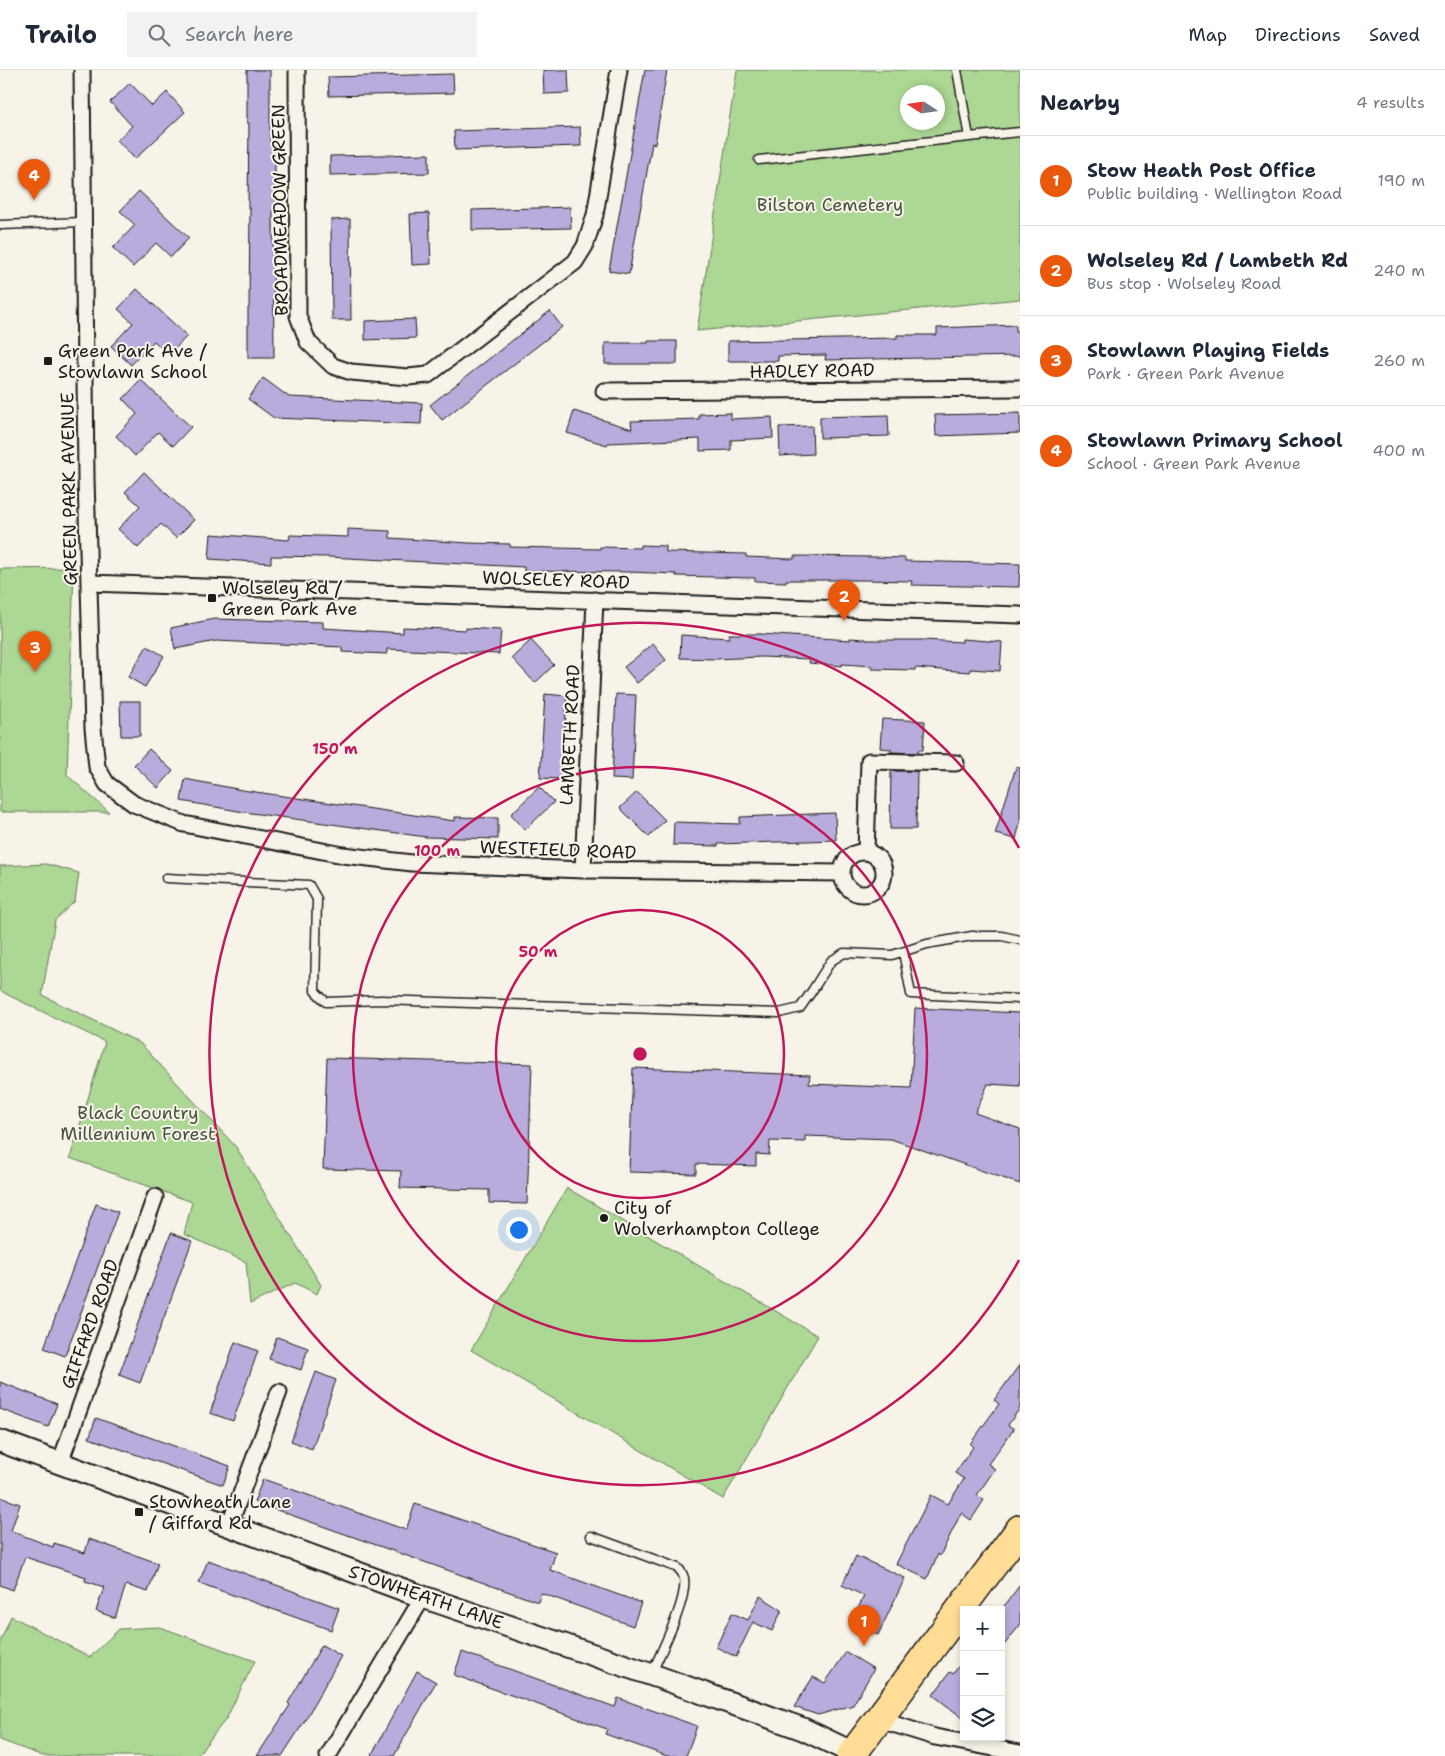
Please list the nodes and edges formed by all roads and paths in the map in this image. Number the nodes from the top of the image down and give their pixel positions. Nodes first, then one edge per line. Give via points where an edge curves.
1 (82, 70) edge
2 (297, 70) edge
3 (620, 70) edge
4 (957, 70) edge
5 (1020, 132) edge
6 (969, 138) junction
7 (759, 160) dead end
8 (84, 222) junction
9 (0, 225) edge
10 (1020, 388) edge
11 (604, 392) dead end
12 (90, 583) junction
13 (595, 600) junction
14 (1020, 615) edge
15 (956, 763) dead end
16 (107, 784) joint
17 (866, 852) junction
18 (583, 870) junction
19 (842, 873) junction
20 (166, 878) dead end
21 (1020, 940) edge
22 (903, 952) junction
23 (1019, 1000) edge
24 (155, 1197) dead end
25 (279, 1392) dead end
26 (0, 1440) edge
27 (60, 1463) junction
28 (229, 1526) junction
29 (1020, 1529) edge
30 (591, 1536) dead end
31 (423, 1597) junction
32 (651, 1674) junction
33 (877, 1719) junction
34 (989, 1751) edge
35 (1020, 1753) edge
36 (852, 1754) edge
37 (328, 1756) edge

1 - 8 street, GREEN PARK AVENUE
2 - 3 street, BROADMEADOW GREEN via 298,316 308,342 333,366 351,372 408,377 428,375 575,262 585,246 595,215
4 - 6 lane
5 - 6 lane
6 - 7 lane
8 - 9 lane
8 - 12 street, GREEN PARK AVENUE
10 - 11 street, HADLEY ROAD
12 - 13 street, WOLSELEY ROAD
12 - 16 street, GREEN PARK AVENUE via 93,728 97,767
13 - 14 street, WOLSELEY ROAD
13 - 18 street, LAMBETH ROAD
15 - 17 street via 869,761
16 - 18 street, WESTFIELD ROAD via 134,804 184,824 343,855 412,863
17 - 19 street via 852,855 843,866
17 - 19 street via 873,854 882,864 884,878 877,889 858,894 846,886
18 - 19 street, WESTFIELD ROAD
20 - 22 lane via 309,885 317,899 315,991 326,1002 381,1000 780,1013 800,1008 830,961 844,953 892,955
21 - 22 lane via 972,936
22 - 23 lane via 911,994
24 - 27 street, GIFFARD ROAD
25 - 28 street
26 - 27 street, STOWHEATH LANE
27 - 28 street, STOWHEATH LANE
28 - 31 street, STOWHEATH LANE
29 - 33 highway
30 - 32 lane via 678,1568 684,1575 684,1590 677,1613
31 - 32 street, STOWHEATH LANE
31 - 37 street
32 - 36 street, STOWHEATH LANE via 803,1729
33 - 34 street
33 - 36 highway
34 - 35 street

